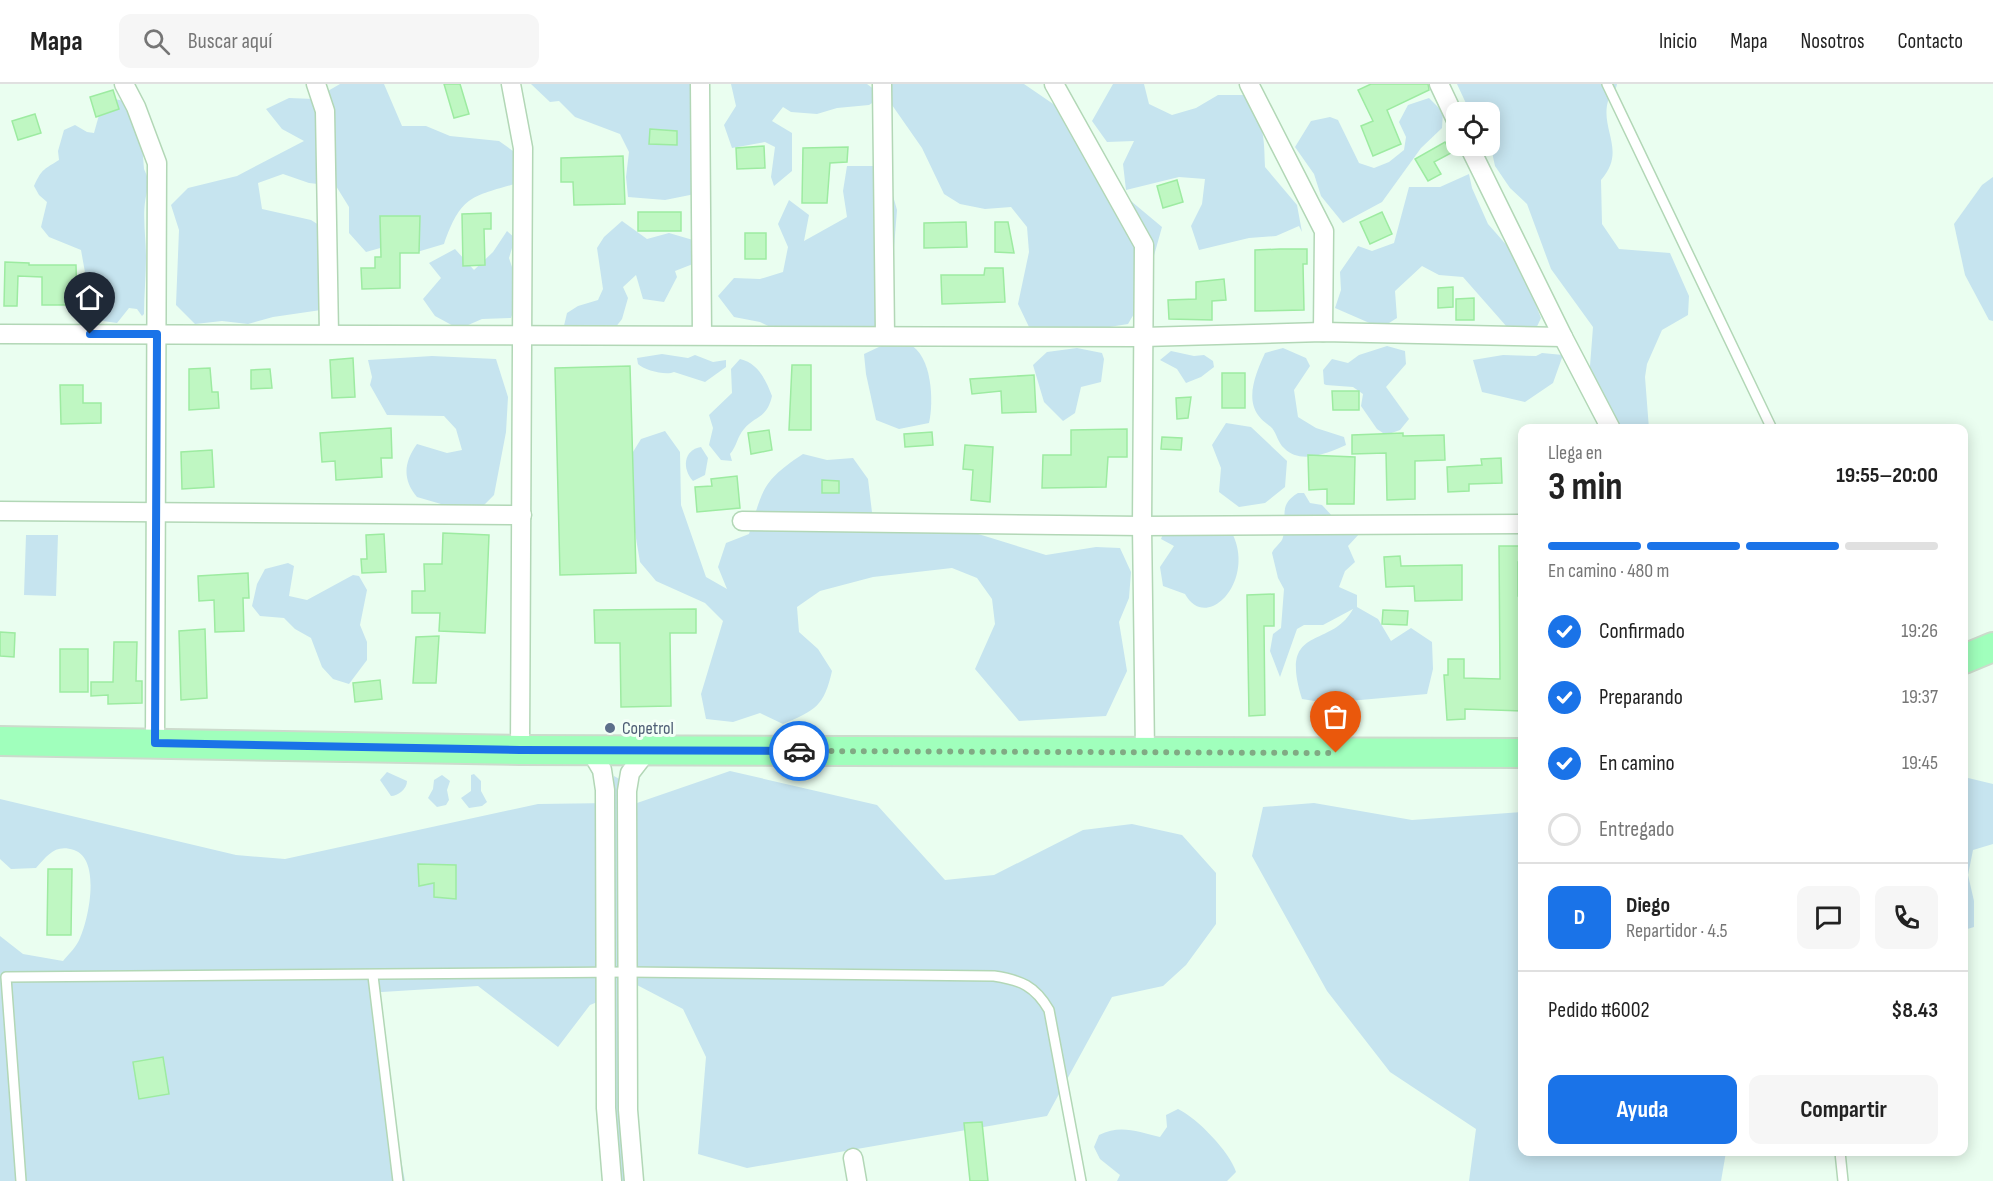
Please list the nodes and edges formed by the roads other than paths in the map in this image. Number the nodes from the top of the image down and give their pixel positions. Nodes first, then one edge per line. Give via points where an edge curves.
1 (124, 84) edge
2 (316, 84) edge
3 (511, 84) edge
4 (700, 84) edge
5 (882, 84) edge
6 (1054, 84) edge
7 (1250, 84) edge
8 (1439, 84) edge
9 (1607, 84) edge
10 (1448, 102) edge
11 (1474, 156) edge
12 (1323, 332) junction
13 (0, 333) edge
14 (157, 334) junction
15 (328, 334) junction
16 (523, 334) junction
17 (702, 335) junction
18 (885, 335) junction
19 (1143, 337) junction
20 (1563, 337) junction
21 (1608, 424) edge
22 (1770, 424) edge
23 (0, 511) edge
24 (156, 512) junction
25 (522, 515) junction
26 (742, 521) dead end
27 (1518, 524) edge
28 (1142, 526) junction
29 (1993, 647) edge
30 (1968, 657) edge
31 (0, 741) edge
32 (155, 743) junction
33 (520, 750) junction
34 (590, 750) junction
35 (648, 751) junction
36 (1145, 752) junction
37 (1518, 753) edge
38 (628, 972) junction
39 (606, 973) junction
40 (373, 976) junction
41 (1840, 1156) edge
42 (853, 1158) dead end
43 (21, 1181) edge
44 (398, 1181) edge
45 (612, 1181) edge
46 (634, 1181) edge
47 (857, 1181) edge
48 (1081, 1181) edge
49 (1843, 1181) edge

1 - 14 street via 157,162
2 - 15 street via 325,111
3 - 16 street via 523,148
4 - 17 street
5 - 18 street
6 - 19 street via 1144,245
7 - 12 street via 1324,231
8 - 10 street
9 - 22 lane
11 - 20 street
12 - 19 street
12 - 20 street
13 - 14 street
14 - 15 street
14 - 24 street
15 - 16 street
16 - 17 street
16 - 25 street
17 - 18 street
18 - 19 street
19 - 28 street
20 - 21 street
23 - 24 street
24 - 25 street
24 - 32 street
25 - 33 street
26 - 28 street
27 - 28 street
28 - 36 street
29 - 30 main road
31 - 32 main road
32 - 33 main road
33 - 34 main road
34 - 35 main road
34 - 39 street via 604,779
35 - 36 main road
35 - 38 street via 636,762 628,782
36 - 37 main road
38 - 39 lane
38 - 46 street via 628,1110
38 - 48 lane via 994,976 1027,984 1049,1010
39 - 40 lane
39 - 45 street via 606,1108
40 - 43 lane via 6,977
40 - 44 lane
41 - 49 lane
42 - 47 street

